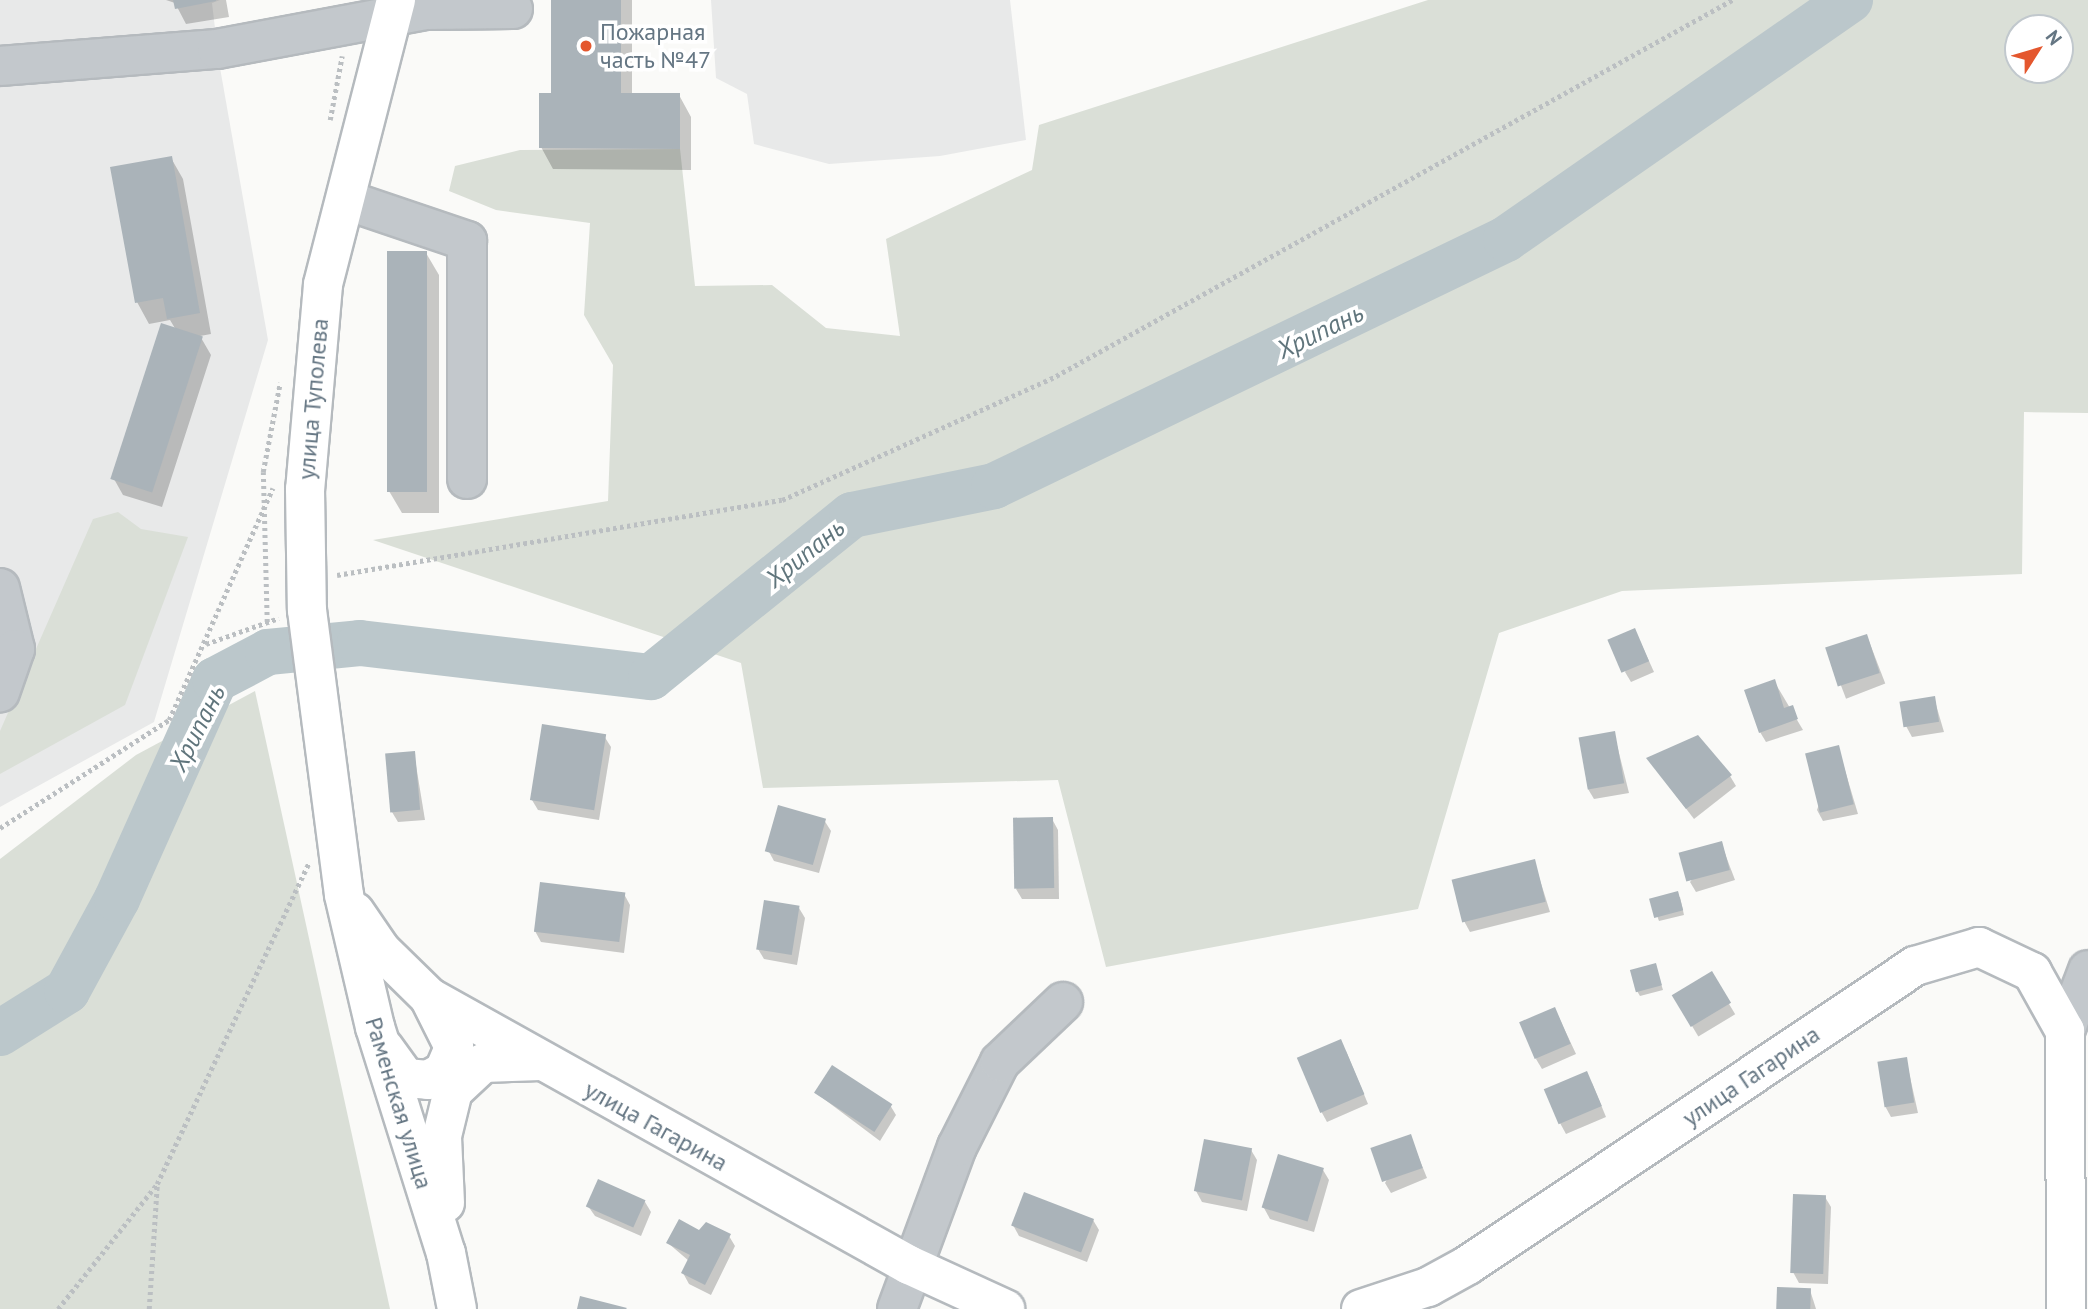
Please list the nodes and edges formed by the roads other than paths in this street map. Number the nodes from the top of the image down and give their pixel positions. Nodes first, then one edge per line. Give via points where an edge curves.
1 (394, 8) edge
2 (513, 9) dead end
3 (0, 66) edge
4 (346, 200) junction
5 (467, 479) dead end
6 (0, 588) edge
7 (0, 692) edge
8 (330, 790) joint
9 (344, 895) junction
10 (2088, 970) edge
11 (429, 998) junction
12 (1063, 1002) dead end
13 (374, 1027) junction
14 (2065, 1031) junction
15 (542, 1061) junction
16 (446, 1253) junction
17 (909, 1265) junction
18 (1428, 1298) edge
19 (457, 1309) edge
20 (897, 1309) edge
21 (1005, 1309) edge
22 (1361, 1309) edge
23 (2066, 1309) edge

1 - 2 street
1 - 3 street via 186,53
1 - 4 main road, улица Туполева
4 - 5 street via 467,241
4 - 8 main road, улица Туполева via 323,285 309,411 307,595
6 - 7 street via 15,649
8 - 9 main road, Раменская улица
9 - 11 main road, улица Гагарина via 382,950
9 - 13 main road, Раменская улица
10 - 14 street
11 - 13 main road via 454,1047 443,1071 428,1080 407,1078 394,1068
11 - 15 main road, улица Гагарина
12 - 17 street via 1000,1062
13 - 16 main road, Раменская улица
14 - 18 main road, улица Гагарина via 2032,972 2007,955 1979,947 1933,957
14 - 23 main road
15 - 16 main road via 483,1063 453,1091 442,1136
15 - 17 main road, улица Гагарина
16 - 19 main road, Раменская улица
17 - 20 street
17 - 21 main road, улица Гагарина
18 - 22 main road, улица Гагарина

